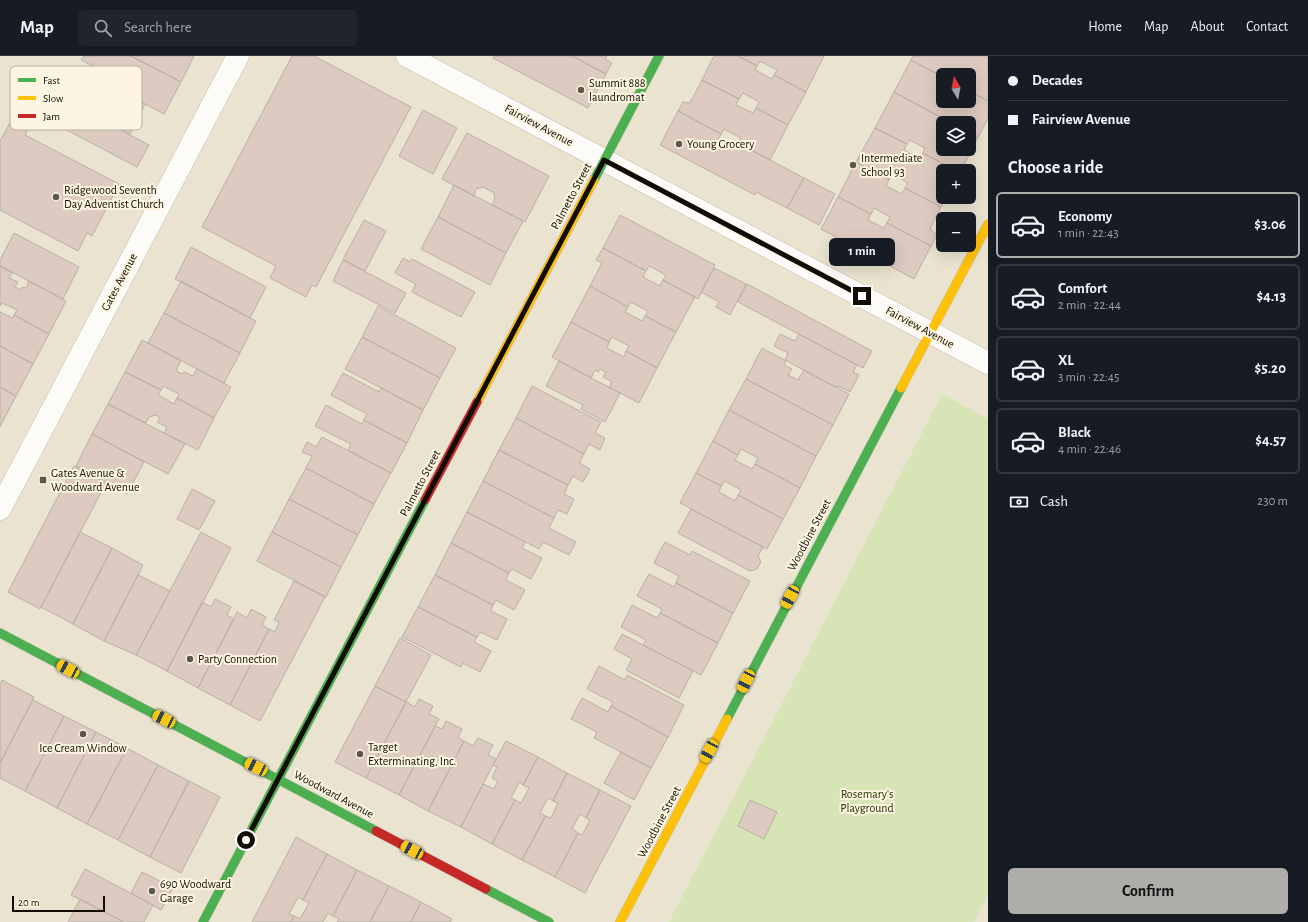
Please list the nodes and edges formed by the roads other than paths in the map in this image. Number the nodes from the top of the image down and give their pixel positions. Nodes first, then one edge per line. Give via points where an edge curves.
1 (238, 56) edge
2 (407, 56) edge
3 (659, 56) edge
4 (604, 160) junction
5 (988, 224) edge
6 (930, 332) junction
7 (988, 363) edge
8 (0, 509) edge
9 (0, 633) edge
10 (278, 779) junction
11 (203, 922) edge
12 (549, 922) edge
13 (620, 922) edge

1 - 8 street, Gates Avenue
2 - 4 street, Fairview Avenue
3 - 4 street, Palmetto Street
4 - 6 street, Fairview Avenue
4 - 10 street, Palmetto Street
5 - 6 street, Woodbine Street
6 - 7 street, Fairview Avenue
6 - 13 street, Woodbine Street
9 - 10 street, Woodward Avenue
10 - 11 street, Palmetto Street
10 - 12 street, Woodward Avenue

